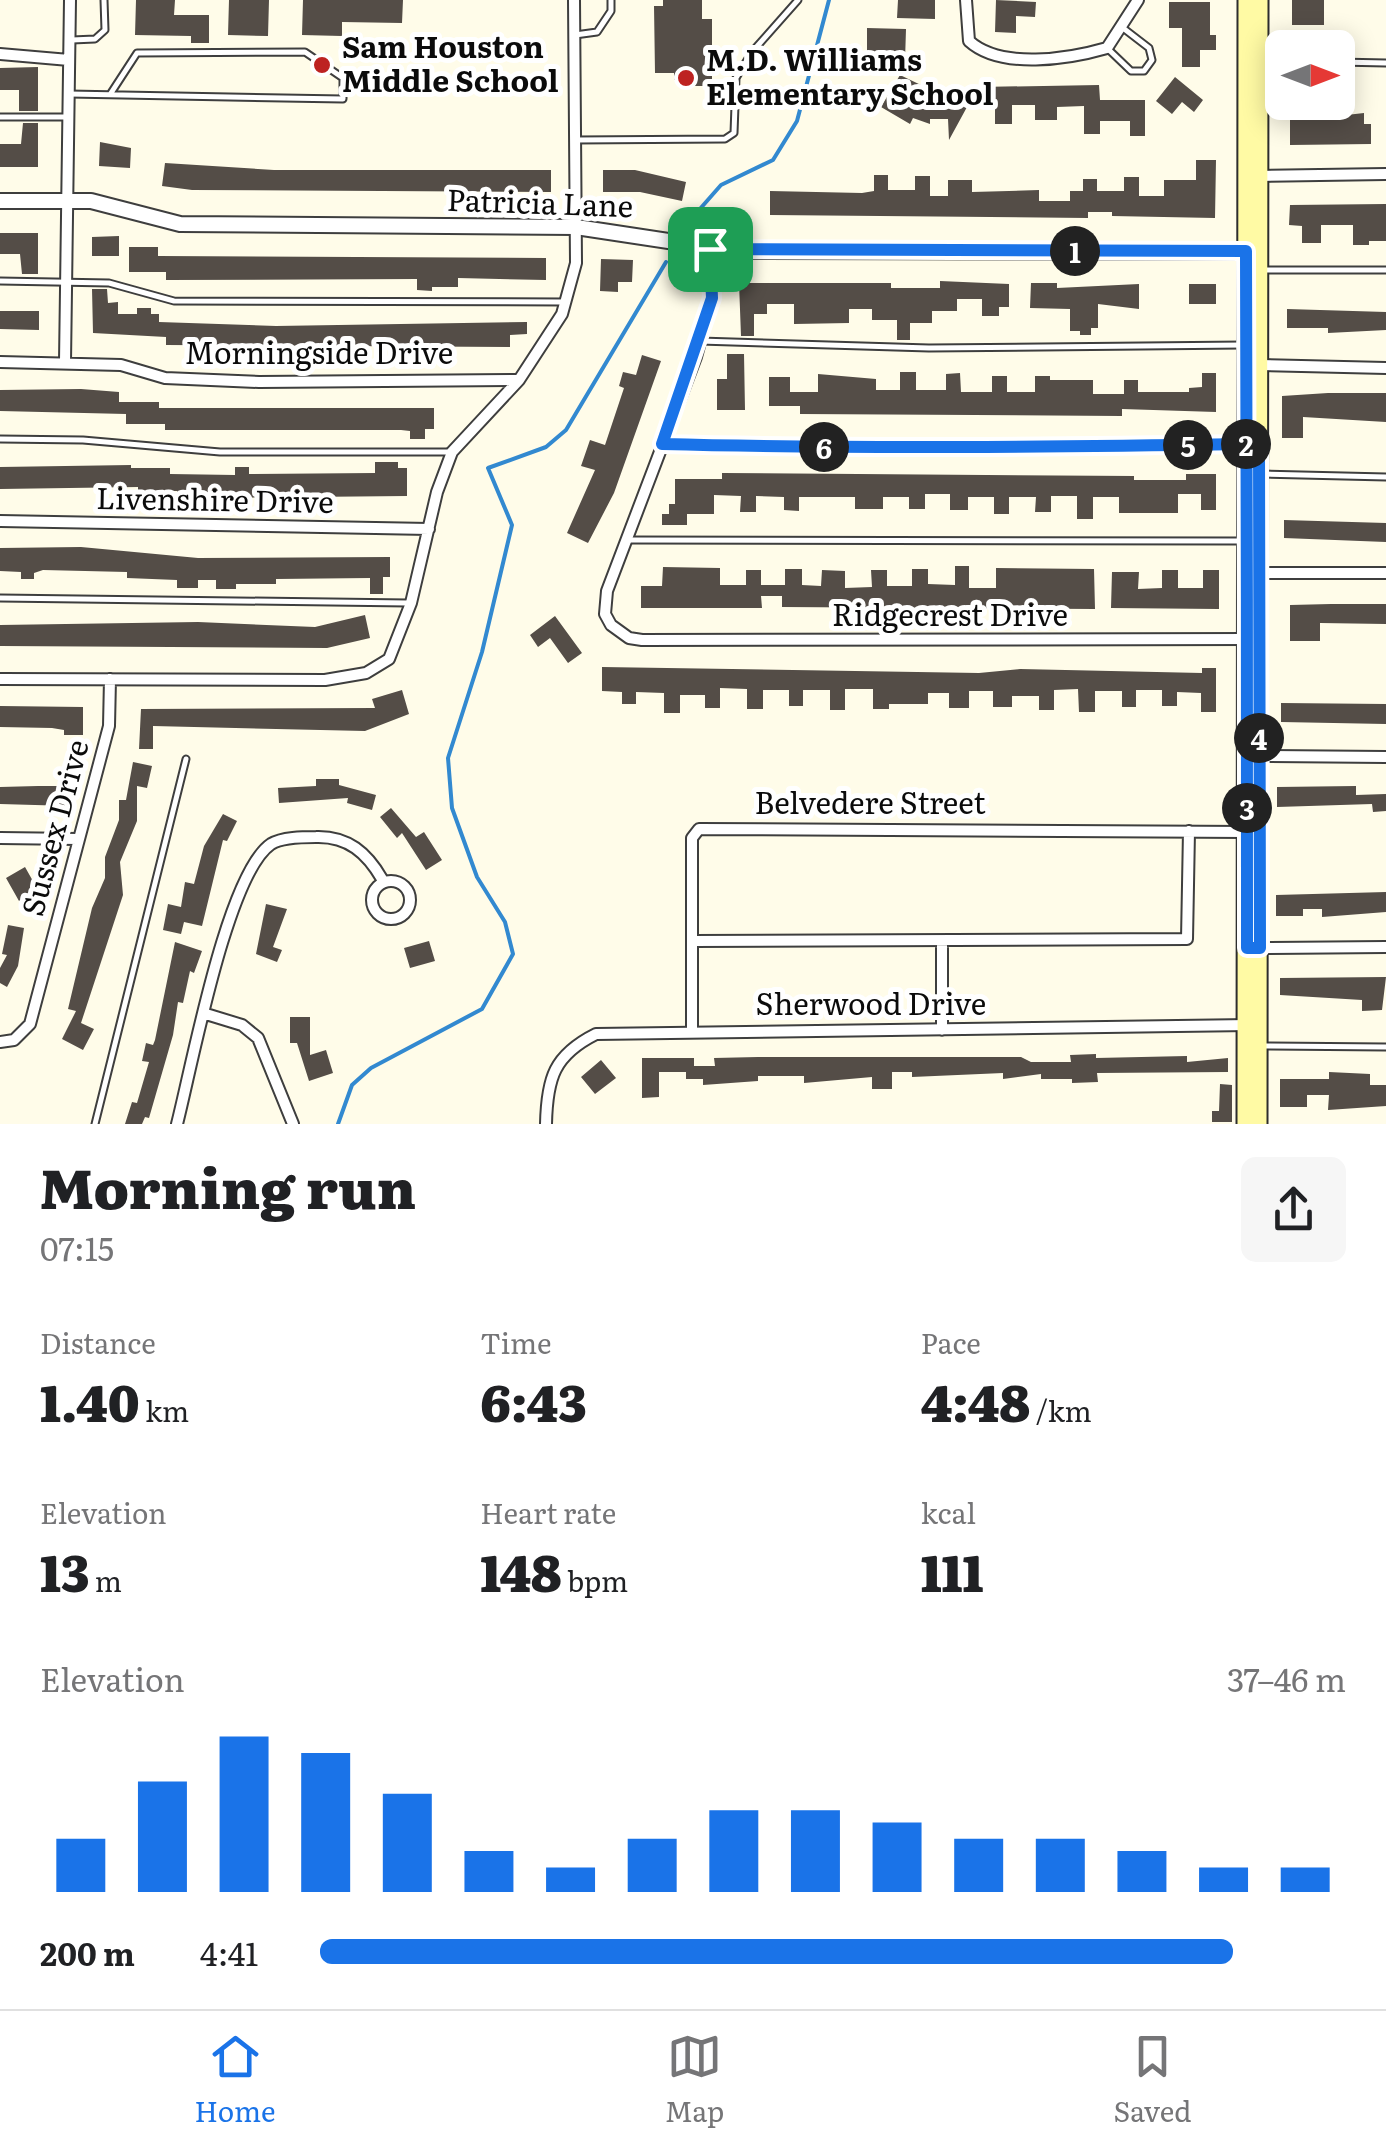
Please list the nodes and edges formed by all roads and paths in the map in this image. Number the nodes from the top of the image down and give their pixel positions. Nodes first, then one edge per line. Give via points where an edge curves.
1 (70, 0) edge
2 (104, 0) edge
3 (574, 0) edge
4 (611, 0) edge
5 (798, 0) edge
6 (966, 0) edge
7 (1138, 0) edge
8 (1246, 0) edge
9 (1260, 0) edge
10 (1122, 28) junction
11 (574, 35) junction
12 (69, 40) junction
13 (1107, 48) junction
14 (0, 54) edge
15 (69, 60) junction
16 (1260, 60) junction
17 (1265, 60) edge
18 (1355, 62) edge
19 (1386, 63) edge
20 (111, 93) junction
21 (68, 94) junction
22 (0, 116) edge
23 (68, 117) junction
24 (576, 140) junction
25 (1386, 174) edge
26 (1253, 176) junction
27 (0, 201) edge
28 (67, 201) junction
29 (576, 226) junction
30 (710, 249) junction
31 (1253, 252) junction
32 (1259, 270) junction
33 (1386, 270) edge
34 (0, 281) edge
35 (66, 281) junction
36 (565, 302) junction
37 (700, 340) junction
38 (1246, 344) junction
39 (0, 362) edge
40 (65, 362) junction
41 (1253, 365) junction
42 (1386, 368) edge
43 (519, 380) junction
44 (0, 439) edge
45 (662, 444) junction
46 (1253, 444) junction
47 (452, 452) junction
48 (1259, 474) junction
49 (1386, 476) edge
50 (0, 521) edge
51 (429, 529) junction
52 (626, 540) junction
53 (1246, 541) junction
54 (1253, 573) junction
55 (1386, 574) edge
56 (0, 598) edge
57 (411, 604) junction
58 (1253, 640) junction
59 (0, 679) edge
60 (110, 679) junction
61 (1253, 756) junction
62 (1386, 757) edge
63 (186, 759) dead end
64 (1189, 831) junction
65 (1247, 832) junction
66 (0, 838) edge
67 (78, 839) junction
68 (382, 880) dead end
69 (693, 942) junction
70 (942, 943) junction
71 (1253, 948) junction
72 (1386, 948) edge
73 (206, 1014) junction
74 (1253, 1025) junction
75 (942, 1030) junction
76 (692, 1031) junction
77 (0, 1042) edge
78 (1260, 1046) junction
79 (1386, 1047) edge
80 (95, 1124) edge
81 (177, 1124) edge
82 (293, 1124) edge
83 (546, 1124) edge
84 (1246, 1124) edge
85 (1259, 1124) edge

1 - 12 street
2 - 12 lane via 104,30 95,39
3 - 11 street
4 - 11 lane via 597,32
5 - 24 lane via 736,78 734,132 725,139
6 - 13 street via 966,31 979,50 1010,58
7 - 10 street
8 - 26 main road
9 - 16 main road
10 - 13 street
10 - 13 lane via 1150,48 1144,71 1132,70
11 - 24 street
12 - 15 street
14 - 15 street
15 - 21 street
16 - 17 lane
16 - 26 main road
18 - 19 lane
20 - 20 lane via 137,53 305,52 343,78 343,99
20 - 21 lane
21 - 23 street
22 - 23 lane
23 - 28 street
24 - 29 street
25 - 26 street
26 - 31 main road
27 - 28 street, Patricia Lane
28 - 29 street, Patricia Lane via 125,207 180,224
28 - 35 street
29 - 30 street, Patricia Lane
29 - 36 street via 576,262
30 - 31 street, Patricia Lane
30 - 37 street via 712,298
31 - 32 main road
31 - 38 main road
32 - 33 lane
32 - 41 main road
34 - 35 lane
35 - 36 lane via 110,283 174,300
35 - 40 street
36 - 43 street via 545,346
37 - 38 lane via 928,348
37 - 45 street
38 - 41 main road
39 - 40 street, Morningside Drive
40 - 43 street, Morningside Drive via 121,365 165,378 259,382
41 - 42 street
41 - 46 main road
43 - 47 street
44 - 47 lane via 220,452
45 - 46 street
45 - 52 street
46 - 48 main road
46 - 53 main road
47 - 51 street
48 - 49 lane
48 - 54 main road
50 - 51 street, Livenshire Drive
51 - 57 street
52 - 53 lane
52 - 58 street, Ridgecrest Drive via 607,591 606,614 629,638
53 - 54 main road
54 - 55 street
54 - 58 main road
56 - 57 lane
57 - 60 street via 400,638 378,668 325,680
58 - 61 main road
59 - 60 street
60 - 67 street, Sussex Drive via 109,726
61 - 62 street
61 - 65 main road
61 - 71 main road
63 - 80 lane
64 - 65 street, Belvedere Street
64 - 69 street, Belvedere Street via 699,829 692,838
64 - 70 street via 1187,938
65 - 71 main road
66 - 67 street
67 - 77 street, Sussex Drive via 30,1024 14,1040
68 - 73 street via 348,841 274,841 252,862
69 - 70 street
69 - 76 street, Belvedere Street
70 - 75 street
71 - 72 street
71 - 74 main road
73 - 81 street
73 - 82 street via 242,1025 258,1038
74 - 75 street, Sherwood Drive
74 - 78 main road
74 - 84 main road
75 - 76 street, Sherwood Drive
76 - 83 street, Sherwood Drive via 617,1031 575,1044 548,1079
78 - 79 lane
78 - 85 main road

